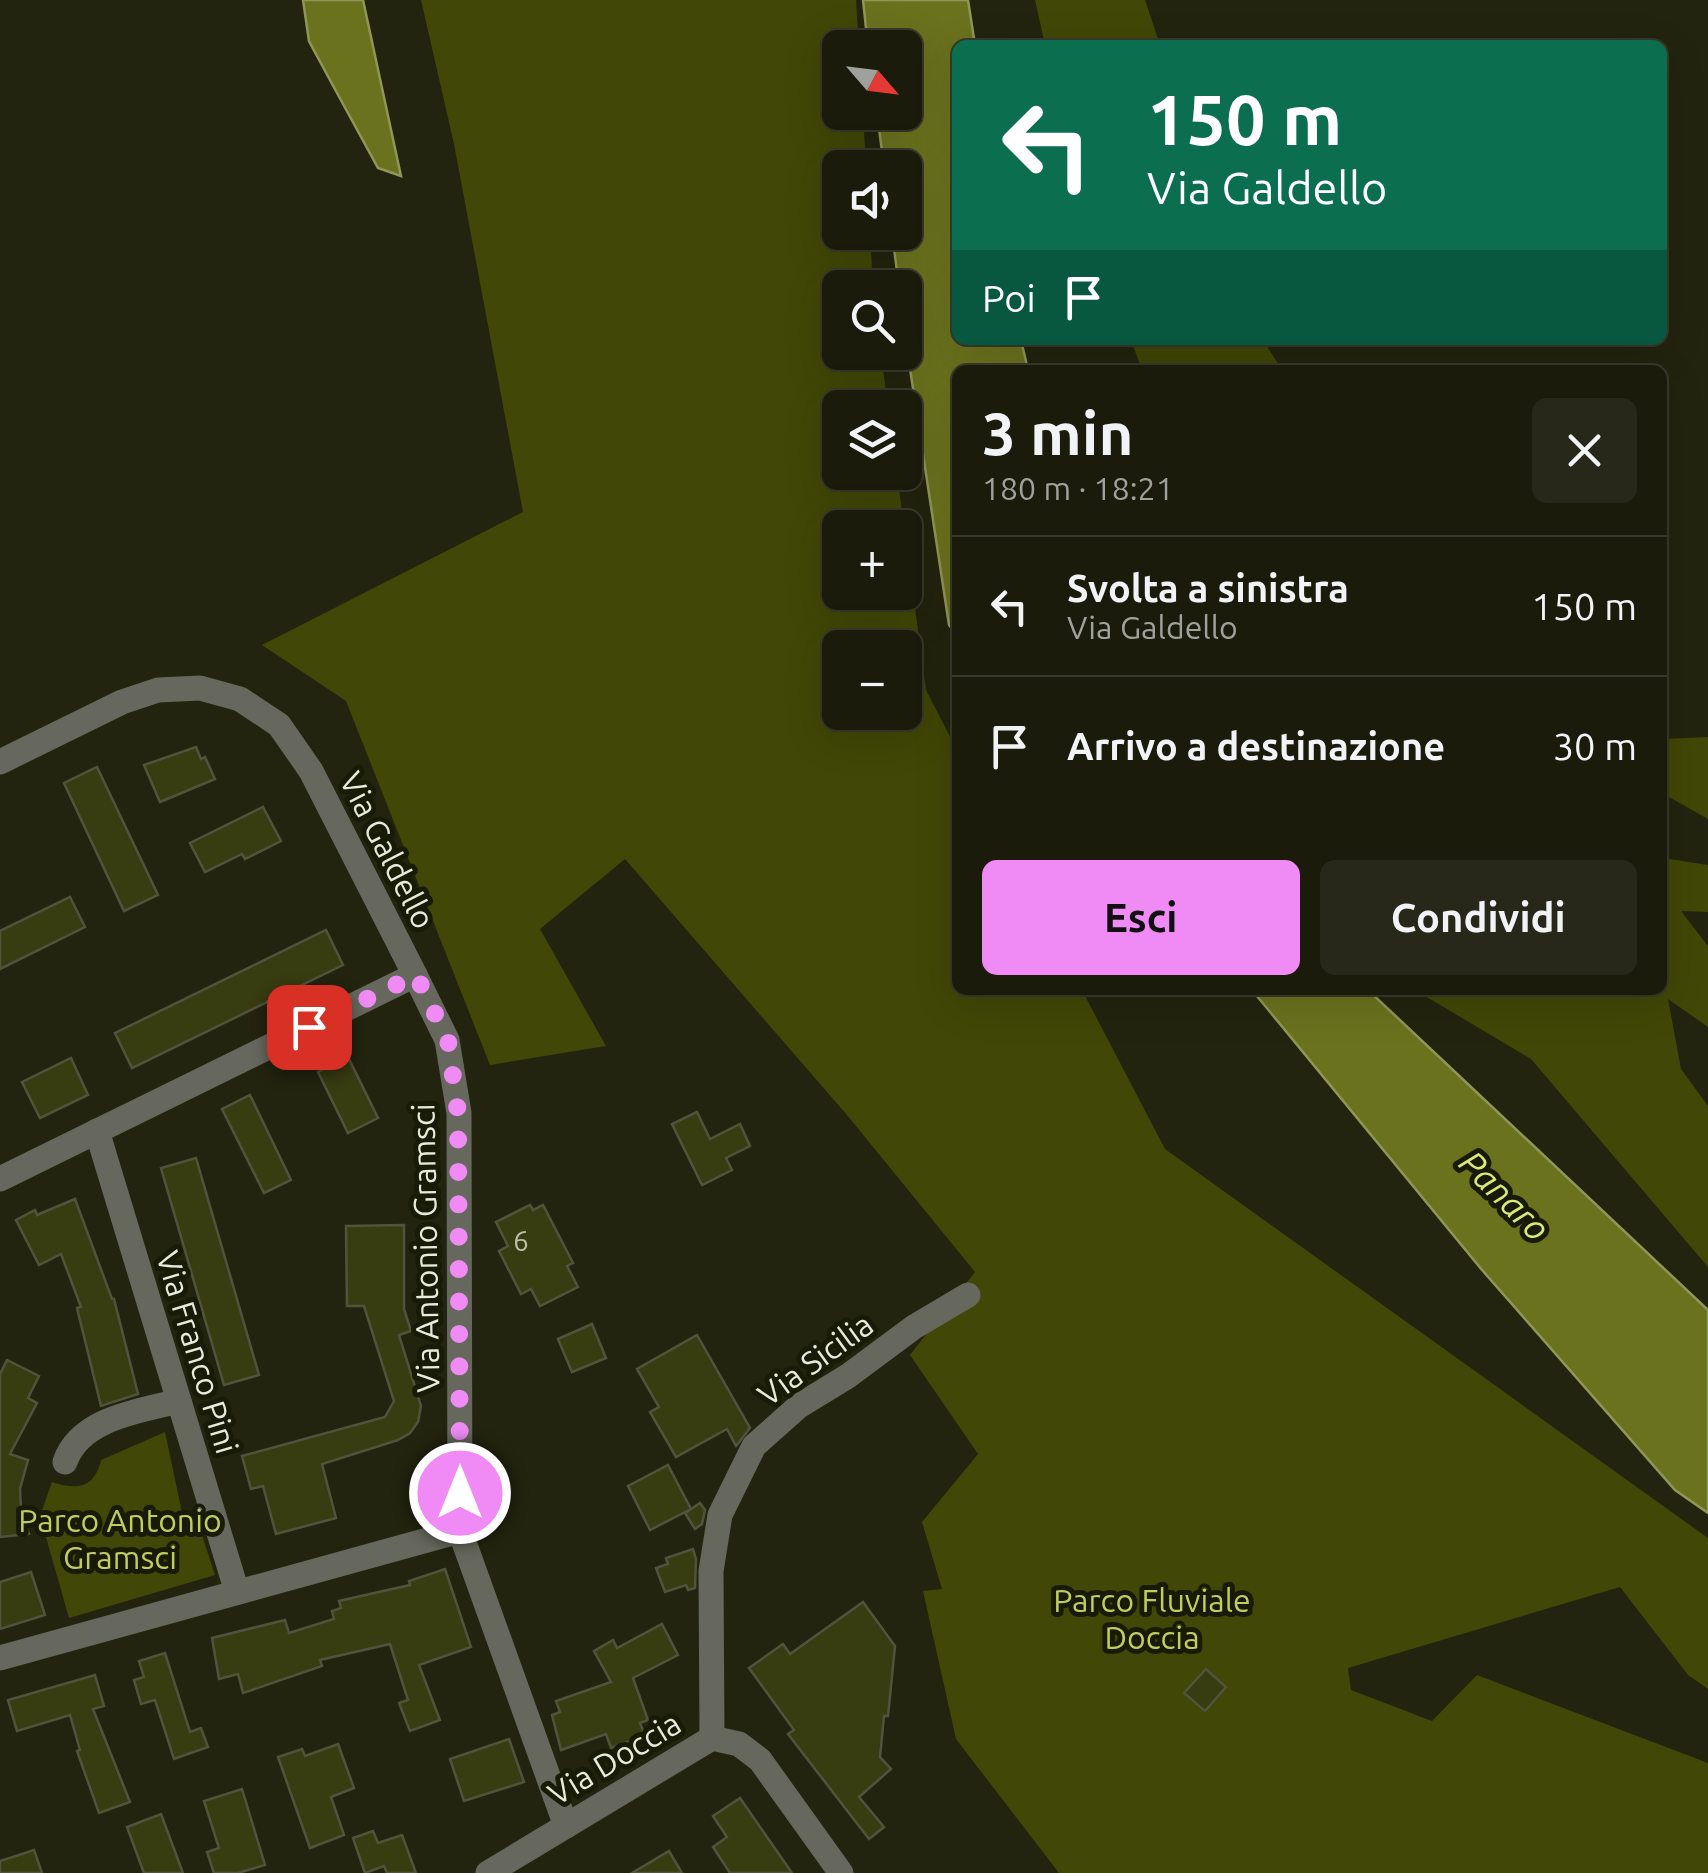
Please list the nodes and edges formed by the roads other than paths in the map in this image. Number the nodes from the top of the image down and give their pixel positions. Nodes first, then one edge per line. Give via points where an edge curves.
1 (0, 762) edge
2 (416, 975) junction
3 (97, 1131) junction
4 (0, 1179) edge
5 (968, 1295) dead end
6 (179, 1400) junction
7 (66, 1462) dead end
8 (460, 1531) junction
9 (236, 1592) junction
10 (0, 1658) edge
11 (712, 1738) junction
12 (566, 1826) junction
13 (488, 1873) edge
14 (841, 1873) edge

1 - 2 street, Via Galdello via 158,690 200,688 240,699 278,725 311,770
2 - 3 street, Via Galdello
2 - 8 street, Via Antonio Gramsci via 448,1040 458,1113
3 - 4 street, Via Galdello
3 - 6 street, Via Franco Pini
5 - 11 street, Via Sicilia via 798,1406 754,1446 720,1515 711,1571
6 - 7 street via 100,1424 80,1438
6 - 9 street, Via Franco Pini
8 - 9 street
8 - 12 street, Via Antonio Gramsci
9 - 10 street
11 - 12 street, Via Doccia
11 - 14 street, Via Doccia via 739,1744 760,1760
12 - 13 street, Via Doccia

